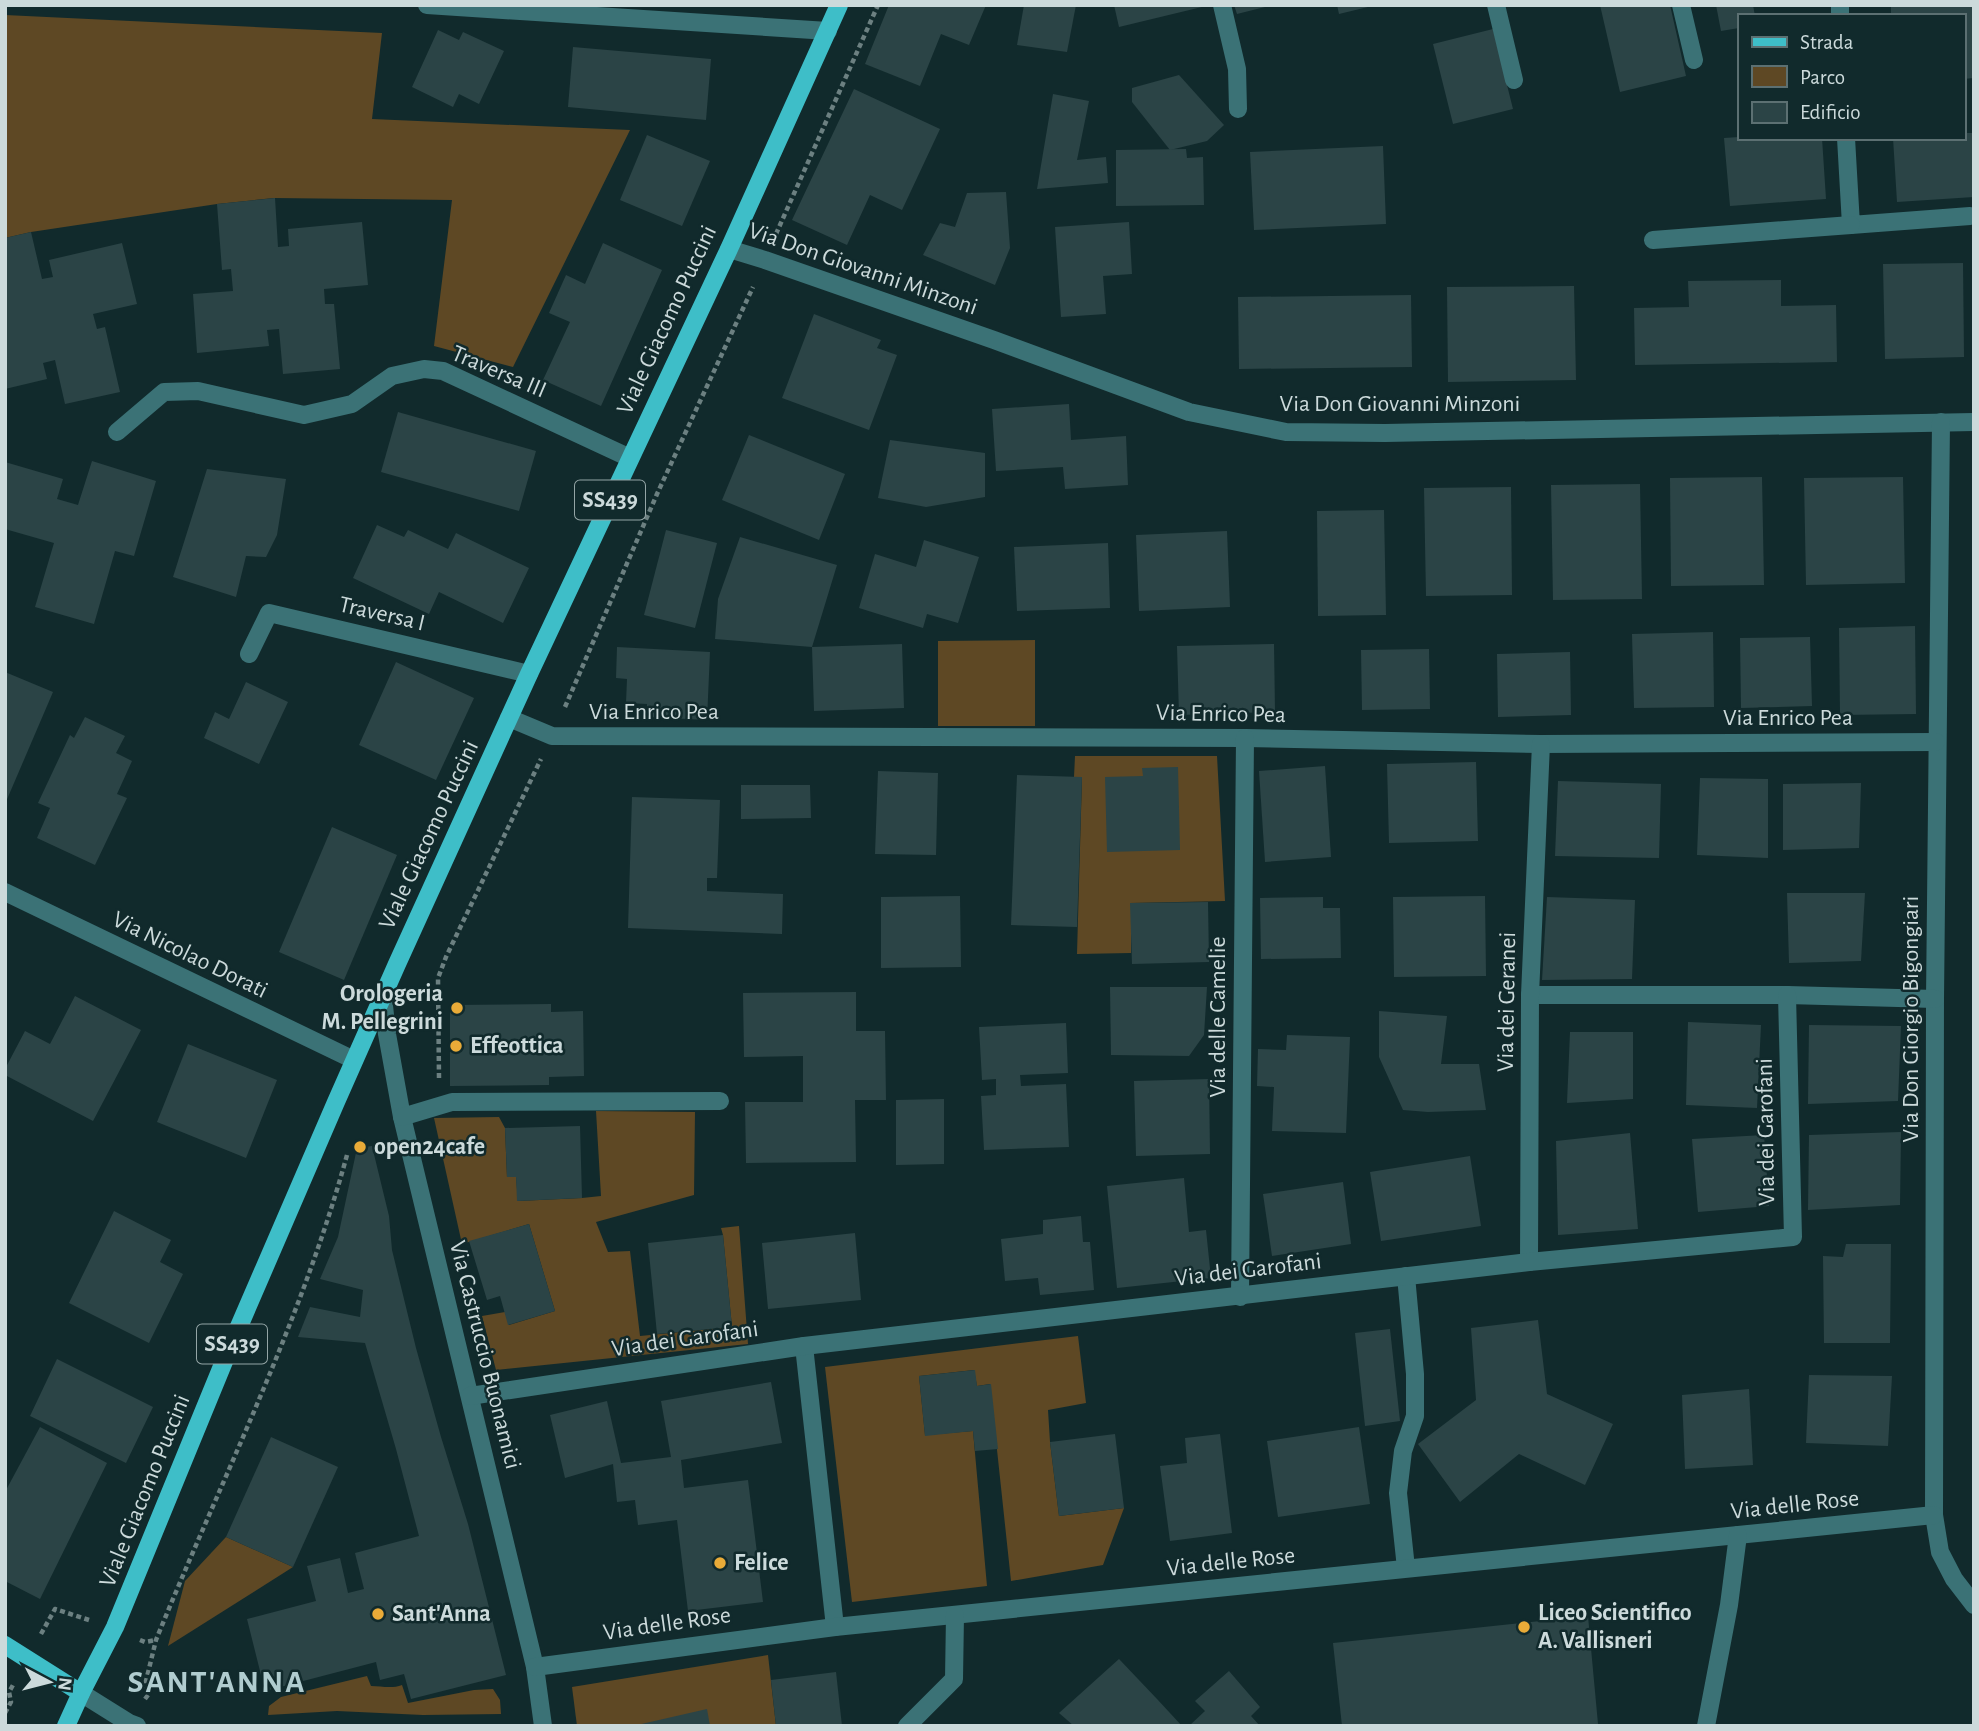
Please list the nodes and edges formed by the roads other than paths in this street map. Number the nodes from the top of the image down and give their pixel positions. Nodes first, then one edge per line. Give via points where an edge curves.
1 (427, 5) edge
2 (839, 5) edge
3 (1222, 5) edge
4 (1496, 5) edge
5 (1681, 5) edge
6 (828, 31) junction
7 (1694, 60) dead end
8 (1514, 80) dead end
9 (1238, 109) dead end
10 (1846, 140) edge
11 (1970, 216) dead end
12 (1851, 225) junction
13 (1653, 240) dead end
14 (729, 249) junction
15 (1941, 422) junction
16 (1974, 422) edge
17 (117, 432) dead end
18 (630, 458) junction
19 (249, 654) dead end
20 (529, 674) junction
21 (509, 718) junction
22 (1245, 738) junction
23 (1937, 742) junction
24 (1541, 744) junction
25 (5, 892) edge
26 (1530, 995) junction
27 (1787, 995) junction
28 (383, 996) junction
29 (1935, 999) junction
30 (354, 1060) junction
31 (720, 1101) dead end
32 (402, 1117) junction
33 (1529, 1262) junction
34 (1406, 1276) junction
35 (1240, 1297) junction
36 (804, 1346) junction
37 (470, 1396) junction
38 (1934, 1515) junction
39 (1738, 1535) junction
40 (1406, 1568) junction
41 (1974, 1605) edge
42 (955, 1615) junction
43 (835, 1626) junction
44 (5, 1645) edge
45 (534, 1667) junction
46 (81, 1693) junction
47 (133, 1724) edge
48 (66, 1726) edge
49 (543, 1726) edge
50 (907, 1726) edge
51 (1706, 1726) edge

1 - 6 street
2 - 6 main road, Viale Giacomo Puccini / SS439
3 - 9 street via 1237,69
4 - 8 street
5 - 7 street
6 - 14 main road, Viale Giacomo Puccini / SS439
10 - 12 street
11 - 12 street
12 - 13 street
14 - 15 street, Via Don Giovanni Minzoni via 1189,412 1286,432
14 - 18 main road, Viale Giacomo Puccini / SS439
15 - 16 street, Via Don Giovanni Minzoni
15 - 23 street, Via Don Giorgio Bigongiari
17 - 18 street, Traversa III via 164,392 198,391 304,415 352,404 392,376 424,369 443,371
18 - 20 main road, Viale Giacomo Puccini / SS439
19 - 20 street, Traversa I via 269,613
20 - 21 main road, Viale Giacomo Puccini / SS439
21 - 22 street, Via Enrico Pea via 552,736
21 - 28 main road, Viale Giacomo Puccini / SS439
22 - 24 street, Via Enrico Pea
22 - 35 street, Via delle Camelie
23 - 24 street, Via Enrico Pea
23 - 29 street, Via Don Giorgio Bigongiari
24 - 26 street, Via dei Geranei
25 - 30 street, Via Nicolao Dorati
26 - 27 street
26 - 33 street, Via dei Geranei
27 - 29 street
27 - 33 street, Via dei Garofani via 1793,1237
28 - 30 main road, Viale Giacomo Puccini / SS439
28 - 32 street, Via Castruccio Buonamici
29 - 38 street, Via Don Giorgio Bigongiari
30 - 46 main road, Viale Giacomo Puccini / SS439 via 115,1627
31 - 32 street via 452,1101
32 - 37 street, Via Castruccio Buonamici
33 - 34 street, Via dei Garofani
34 - 35 street, Via dei Garofani
34 - 40 street via 1415,1416 1403,1451 1398,1493
35 - 36 street, Via dei Garofani
36 - 37 street, Via dei Garofani
36 - 43 street
37 - 45 street, Via Castruccio Buonamici
38 - 39 street, Via delle Rose
38 - 41 street, Via Don Giorgio Bigongiari via 1940,1552
39 - 40 street, Via delle Rose
39 - 51 street
40 - 42 street, Via delle Rose
42 - 43 street, Via delle Rose
42 - 50 street via 954,1679
43 - 45 street, Via delle Rose
44 - 46 main road
45 - 49 street, Via Castruccio Buonamici
46 - 47 street
46 - 48 main road, Viale Giacomo Puccini

